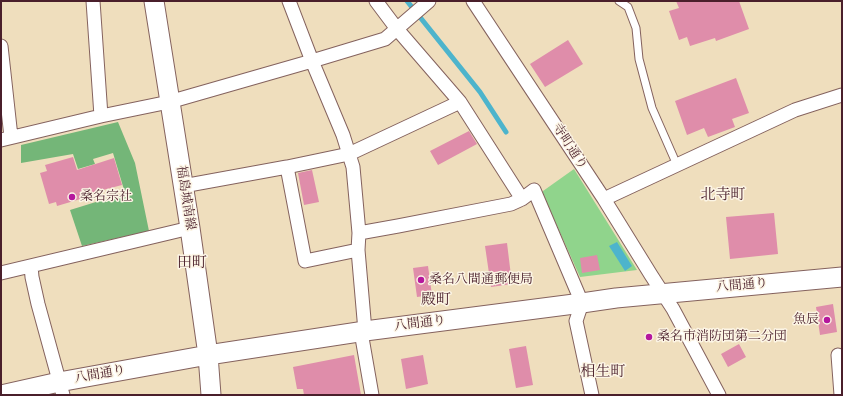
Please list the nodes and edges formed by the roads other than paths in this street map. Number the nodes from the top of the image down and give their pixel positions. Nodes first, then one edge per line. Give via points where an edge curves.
1 (93, 1) edge
2 (154, 1) edge
3 (289, 1) edge
4 (376, 1) edge
5 (473, 1) edge
6 (619, 1) edge
7 (428, 2) edge
8 (399, 27) junction
9 (1, 46) edge
10 (312, 61) junction
11 (842, 95) edge
12 (169, 102) junction
13 (460, 102) junction
14 (101, 116) junction
15 (6, 139) edge
16 (349, 154) junction
17 (677, 165) junction
18 (287, 167) junction
19 (183, 186) junction
20 (522, 199) junction
21 (604, 199) junction
22 (190, 228) junction
23 (359, 233) junction
24 (358, 250) junction
25 (31, 266) junction
26 (1, 273) edge
27 (842, 277) edge
28 (663, 294) junction
29 (582, 303) junction
30 (363, 331) junction
31 (208, 355) junction
32 (838, 355) dead end
33 (61, 389) edge
34 (1, 395) edge
35 (211, 395) edge
36 (372, 395) edge
37 (592, 395) edge
38 (719, 395) edge
39 (841, 395) edge

1 - 14 street
2 - 12 street, 福島城南線
3 - 10 street
4 - 8 street
5 - 21 street, 寺町通り
6 - 17 lane via 628,7 636,28 639,59 652,108
7 - 8 street
8 - 10 street via 385,39
8 - 13 street
9 - 15 street
10 - 12 street
10 - 16 street
11 - 17 street via 796,110
12 - 14 street
12 - 19 street, 福島城南線
13 - 16 street
13 - 20 street
14 - 15 street
16 - 18 street
16 - 23 street via 353,167
17 - 21 street
18 - 19 street
18 - 24 street via 305,262
19 - 22 street, 福島城南線
20 - 23 street via 511,204
20 - 29 street via 534,190
21 - 28 street, 寺町通り
22 - 25 street
22 - 31 street, 福島城南線
23 - 24 street
24 - 30 street
25 - 26 street
25 - 33 street via 38,304
27 - 28 street, 八間通り
28 - 29 street, 八間通り
28 - 38 street, 寺町通り
29 - 30 street, 八間通り
29 - 37 street via 576,321
30 - 31 street, 八間通り
30 - 36 street
31 - 33 street, 八間通り
31 - 35 street, 福島城南線
32 - 39 street
33 - 34 street, 八間通り

